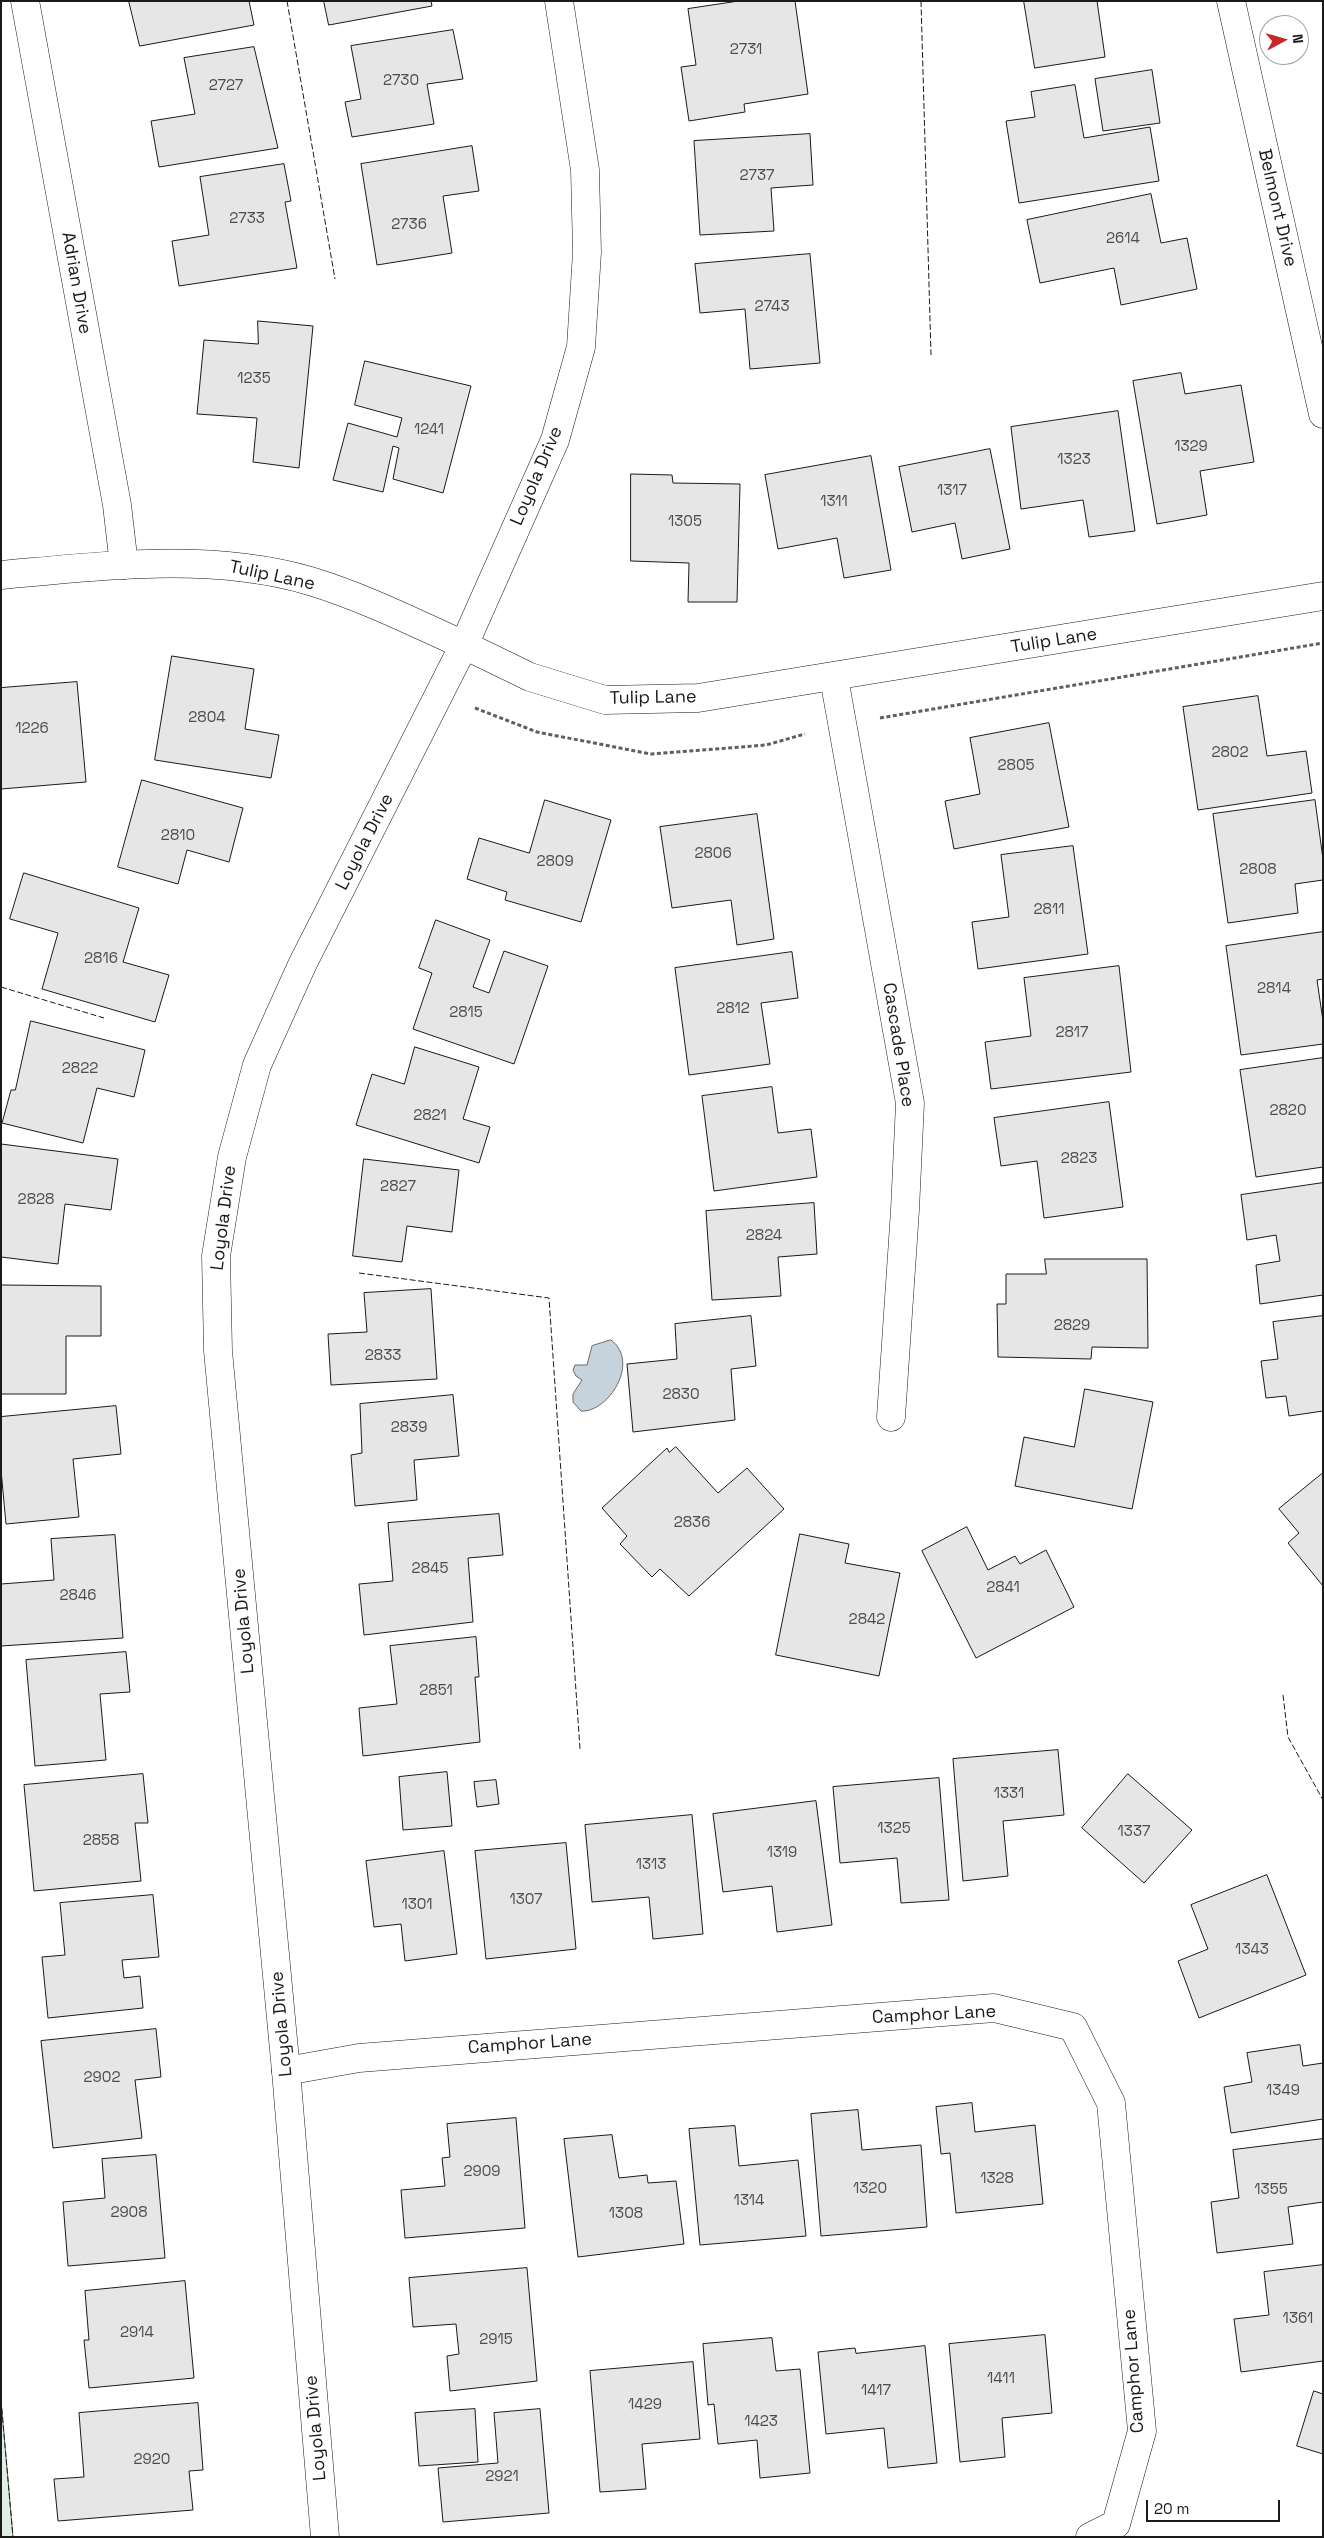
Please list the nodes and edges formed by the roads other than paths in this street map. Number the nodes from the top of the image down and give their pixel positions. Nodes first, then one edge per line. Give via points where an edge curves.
1 (24, 1) edge
2 (559, 1) edge
3 (1231, 1) edge
4 (1323, 414) edge
5 (124, 565) junction
6 (1, 576) edge
7 (1323, 596) edge
8 (464, 645) junction
9 (834, 678) junction
10 (891, 1417) dead end
11 (286, 2071) junction
12 (325, 2537) edge
13 (1090, 2537) edge

1 - 5 street, Adrian Drive via 117,505
2 - 8 street, Loyola Drive via 585,170 587,252 581,346 556,440
3 - 4 street, Belmont Drive
5 - 6 street, Tulip Lane
5 - 8 street, Tulip Lane via 218,565 266,571 310,582 391,612
7 - 9 street, Tulip Lane
8 - 9 street, Tulip Lane via 530,677 604,700 698,698
8 - 11 street, Loyola Drive via 302,965 258,1065 232,1157 216,1256 218,1351
9 - 10 street, Cascade Place via 910,1103
11 - 12 street, Loyola Drive
11 - 13 street, Camphor Lane via 359,2058 994,2008 1073,2027 1110,2103 1142,2431 1116,2524

